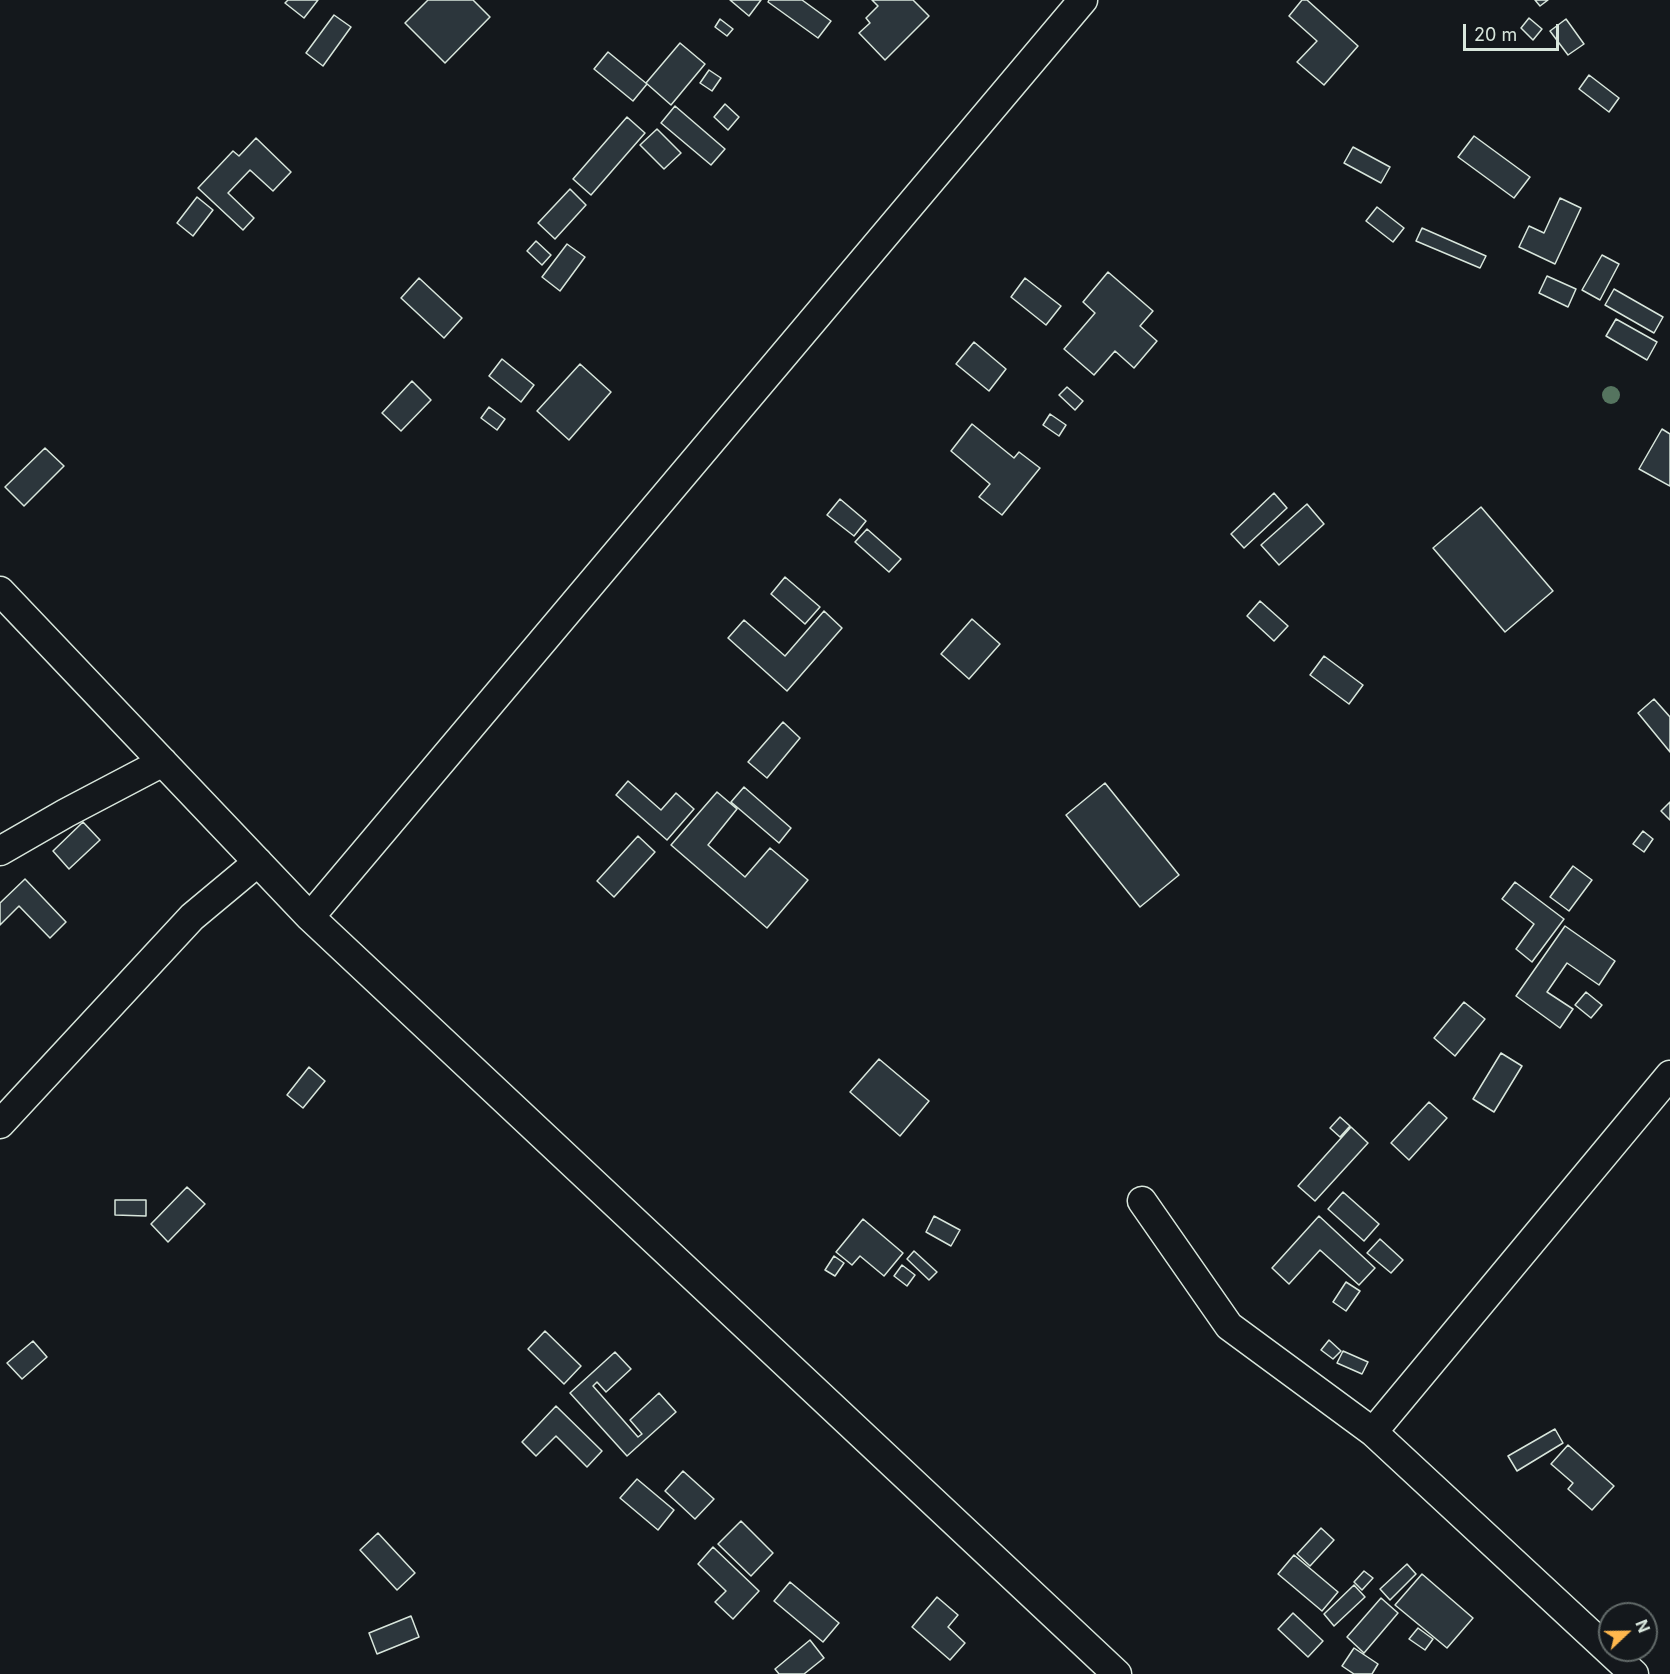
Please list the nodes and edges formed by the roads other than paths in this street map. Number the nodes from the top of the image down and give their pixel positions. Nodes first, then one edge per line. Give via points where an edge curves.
1 (1083, 0) edge
2 (0, 591) edge
3 (163, 762) junction
4 (0, 851) edge
5 (258, 862) junction
6 (310, 917) junction
7 (1670, 1075) edge
8 (10, 1098) edge
9 (0, 1124) edge
10 (1142, 1201) dead end
11 (1373, 1432) junction
12 (1117, 1674) edge
13 (1634, 1674) edge

1 - 6 street
2 - 3 street
3 - 4 street
3 - 5 street
5 - 6 street
5 - 8 street via 192,917
6 - 12 street
7 - 11 street
8 - 9 street
10 - 11 street via 1229,1326
11 - 13 street

